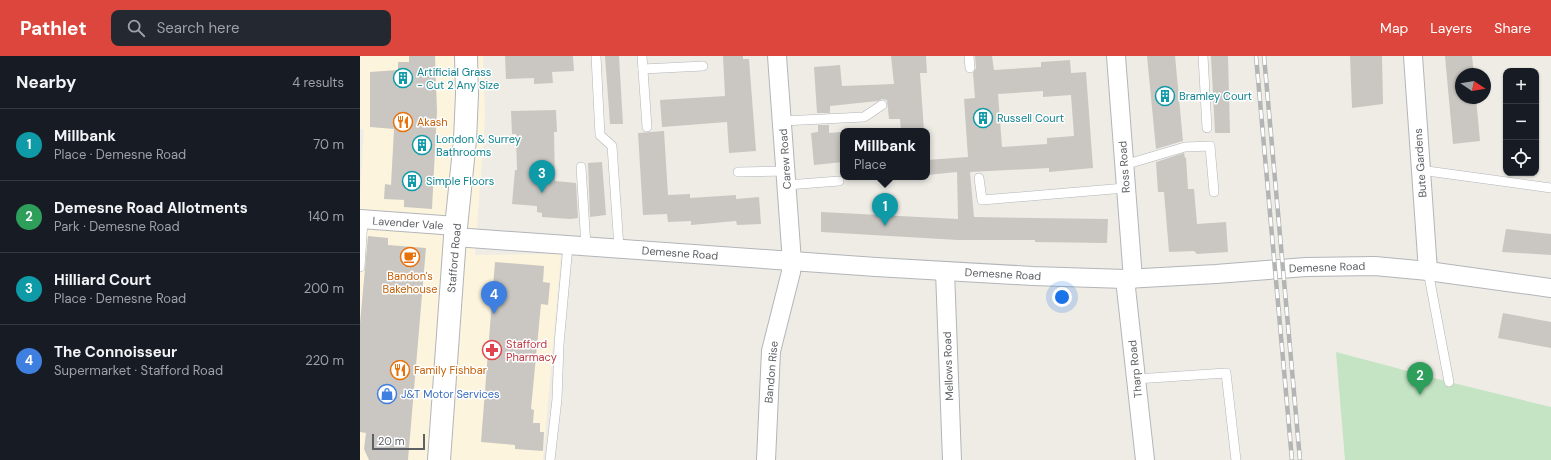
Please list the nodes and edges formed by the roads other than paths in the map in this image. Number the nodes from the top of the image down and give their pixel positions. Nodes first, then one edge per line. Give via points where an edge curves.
1 (466, 56) edge
2 (596, 56) edge
3 (642, 56) edge
4 (777, 56) edge
5 (969, 56) edge
6 (1116, 56) edge
7 (1203, 56) edge
8 (1413, 56) edge
9 (703, 66) dead end
10 (970, 68) dead end
11 (643, 69) junction
12 (882, 105) dead end
13 (782, 121) junction
14 (647, 127) dead end
15 (1207, 128) dead end
16 (1124, 165) junction
17 (581, 167) dead end
18 (1420, 170) junction
19 (738, 172) dead end
20 (787, 178) junction
21 (980, 178) dead end
22 (838, 181) dead end
23 (1125, 188) junction
24 (1551, 188) edge
25 (1214, 192) dead end
26 (362, 219) edge
27 (456, 232) junction
28 (568, 245) junction
29 (586, 246) junction
30 (619, 248) junction
31 (792, 262) junction
32 (360, 266) edge
33 (945, 271) junction
34 (1428, 271) junction
35 (1129, 279) junction
36 (1551, 288) edge
37 (1136, 379) junction
38 (1449, 382) dead end
39 (439, 460) edge
40 (550, 460) edge
41 (766, 460) edge
42 (952, 460) edge
43 (1145, 460) edge
44 (1236, 460) edge

1 - 27 main road, Stafford Road via 465,140
2 - 30 lane via 600,135 612,146
3 - 11 lane
4 - 13 street, Carew Road
5 - 10 lane
6 - 16 street, Ross Road
7 - 15 lane
8 - 18 street, Bute Gardens
9 - 11 lane
11 - 14 lane
12 - 13 lane via 864,117
13 - 20 street, Carew Road
16 - 23 street, Ross Road
16 - 25 lane via 1185,147 1210,146
17 - 29 lane
18 - 24 lane
18 - 34 street, Bute Gardens
19 - 20 lane
20 - 22 lane
20 - 31 street, Carew Road
21 - 23 lane via 982,200
23 - 35 street, Ross Road
26 - 27 street, Lavender Vale
26 - 32 lane
27 - 28 street, Demesne Road
27 - 39 main road, Stafford Road
28 - 29 street, Demesne Road
28 - 40 lane
29 - 30 street, Demesne Road
30 - 31 street, Demesne Road
31 - 33 street, Demesne Road
31 - 41 street, Bandon Rise via 771,351
33 - 35 street, Demesne Road
33 - 42 street, Mellows Road
34 - 35 street, Demesne Road via 1345,265
34 - 36 street, Demesne Road
34 - 38 lane
35 - 37 street, Tharp Road
37 - 43 street, Tharp Road
37 - 44 lane via 1226,374

